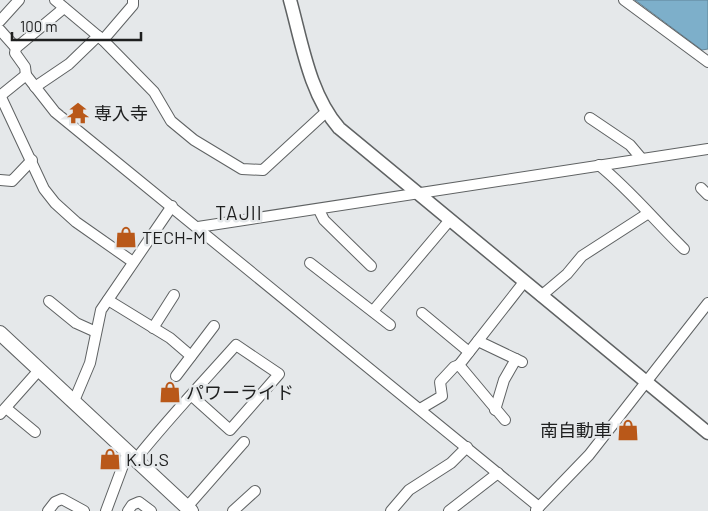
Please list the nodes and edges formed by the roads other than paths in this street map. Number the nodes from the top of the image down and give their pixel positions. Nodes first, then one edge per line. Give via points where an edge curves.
1 (19, 0) edge
2 (55, 0) edge
3 (133, 0) edge
4 (290, 0) edge
5 (624, 0) edge
6 (64, 8) junction
7 (0, 21) edge
8 (0, 30) edge
9 (101, 38) junction
10 (16, 48) junction
11 (708, 62) edge
12 (26, 75) junction
13 (35, 87) junction
14 (0, 96) edge
15 (326, 112) junction
16 (590, 118) dead end
17 (708, 149) edge
18 (641, 158) junction
19 (32, 160) junction
20 (599, 165) junction
21 (0, 180) edge
22 (414, 192) junction
23 (172, 206) junction
24 (319, 210) junction
25 (647, 214) junction
26 (449, 221) junction
27 (198, 227) junction
28 (684, 249) dead end
29 (133, 262) junction
30 (310, 263) dead end
31 (371, 266) dead end
32 (524, 282) junction
33 (174, 295) dead end
34 (541, 296) junction
35 (108, 300) junction
36 (49, 301) dead end
37 (708, 303) edge
38 (373, 311) junction
39 (422, 313) dead end
40 (390, 325) dead end
41 (214, 326) dead end
42 (153, 328) junction
43 (96, 332) junction
44 (0, 333) edge
45 (478, 341) junction
46 (469, 352) junction
47 (191, 356) junction
48 (459, 365) junction
49 (40, 369) junction
50 (176, 376) dead end
51 (647, 381) junction
52 (191, 395) junction
53 (74, 401) junction
54 (420, 408) junction
55 (495, 410) junction
56 (3, 411) edge
57 (505, 420) dead end
58 (35, 432) dead end
59 (708, 433) edge
60 (244, 442) dead end
61 (467, 447) junction
62 (132, 456) junction
63 (498, 472) junction
64 (255, 491) dead end
65 (189, 509) edge
66 (537, 509) edge
67 (48, 511) edge
68 (84, 511) edge
69 (106, 511) edge
70 (128, 511) edge
71 (151, 511) edge
72 (234, 511) edge
73 (391, 511) edge
74 (449, 511) edge

1 - 7 street
2 - 6 street
3 - 9 street via 133,5
4 - 15 street via 315,89
5 - 11 street
6 - 9 street
6 - 10 street
8 - 10 street
9 - 13 street
9 - 15 street via 154,92 171,121 194,140 242,169 262,170
10 - 12 street via 15,53 25,67
12 - 13 street
12 - 14 street
13 - 23 street via 55,112
14 - 19 street
15 - 22 street via 349,138
16 - 18 street via 630,145
17 - 18 street
18 - 20 street
19 - 21 street via 12,181
19 - 29 street via 44,189 55,203
20 - 22 street
20 - 25 street via 624,185
22 - 24 street
22 - 26 street
23 - 27 street
23 - 29 street
24 - 27 street
24 - 31 street via 324,220
25 - 28 street
25 - 34 street via 582,256
26 - 32 street
26 - 38 street
27 - 54 street
29 - 35 street
30 - 38 street
32 - 34 street
32 - 45 street
33 - 42 street
34 - 51 street
35 - 42 street
35 - 43 street via 101,310
36 - 43 street via 76,323
37 - 51 street
38 - 40 street
39 - 46 street
41 - 47 street
42 - 47 street
43 - 53 street via 90,362
44 - 49 main road
45 - 46 street
45 - 55 street via 519,361 504,380
46 - 48 street
47 - 50 street
48 - 54 street via 440,382 442,396
48 - 55 street
49 - 53 main road
49 - 56 street
51 - 59 street
51 - 66 street via 589,455
52 - 52 street via 230,430 279,374 236,346
52 - 62 street
53 - 62 main road
54 - 61 street
55 - 57 street
56 - 58 street
60 - 65 street
61 - 63 street
61 - 73 street via 451,463 409,490
62 - 65 main road
62 - 69 street
63 - 66 street
63 - 74 street
64 - 72 street
67 - 68 street via 62,499
70 - 71 street via 139,502

